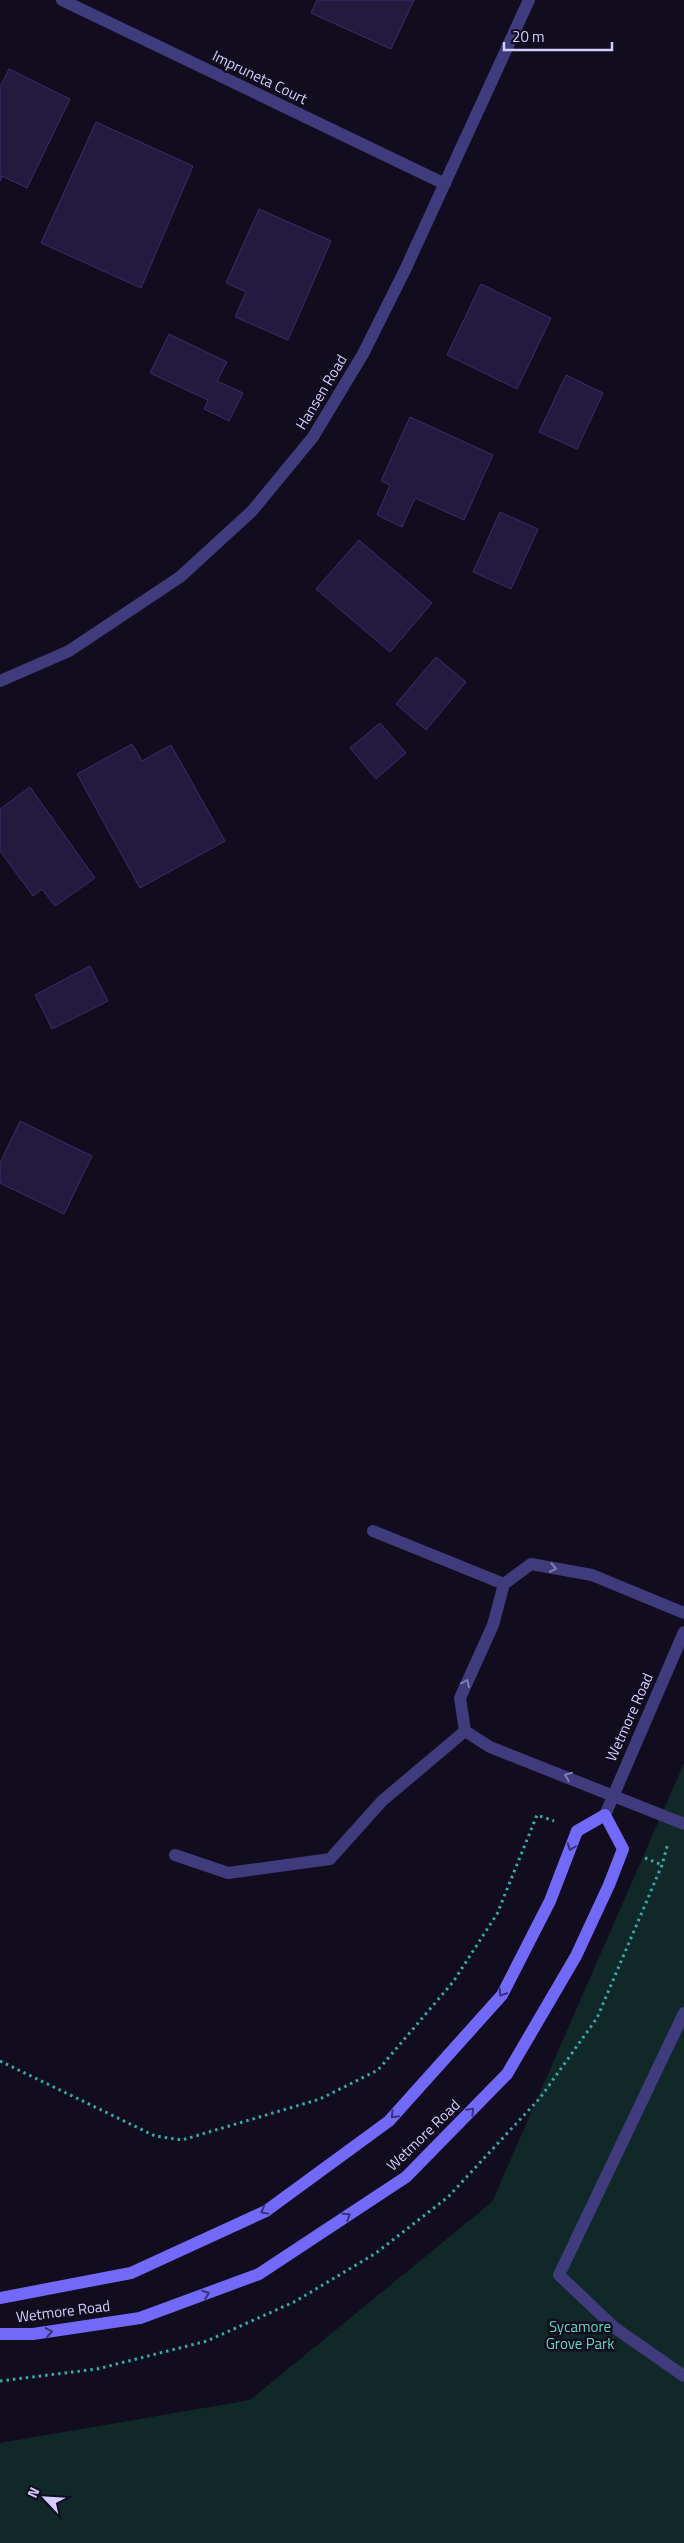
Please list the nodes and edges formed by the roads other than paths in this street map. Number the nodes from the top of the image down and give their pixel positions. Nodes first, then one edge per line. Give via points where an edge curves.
1 (62, 0) edge
2 (529, 0) edge
3 (445, 184) junction
4 (0, 682) edge
5 (373, 1531) dead end
6 (504, 1584) junction
7 (684, 1613) edge
8 (684, 1632) edge
9 (465, 1731) junction
10 (614, 1794) junction
11 (605, 1815) junction
12 (684, 1824) edge
13 (175, 1855) dead end
14 (684, 2013) edge
15 (0, 2298) edge
16 (0, 2334) edge
17 (684, 2376) edge

1 - 3 street, Impruneta Court
2 - 3 street, Hansen Road
3 - 4 street, Hansen Road via 363,354 313,437 252,511 180,577 69,651
5 - 6 street
6 -> 7 street via 531,1564 592,1575
9 -> 6 street via 460,1698 493,1625
8 - 10 street, Wetmore Road
10 -> 9 street via 490,1747
9 - 13 street via 382,1801 330,1859 228,1874
10 - 11 street, Wetmore Road
10 - 12 street
11 -> 15 main road, Wetmore Road via 577,1831 550,1901 502,1995 389,2121 266,2211 140,2269
16 -> 11 main road, Wetmore Road via 33,2334 140,2318 259,2274 406,2177 507,2074 576,1956 623,1849
14 - 17 street via 560,2275 615,2328

